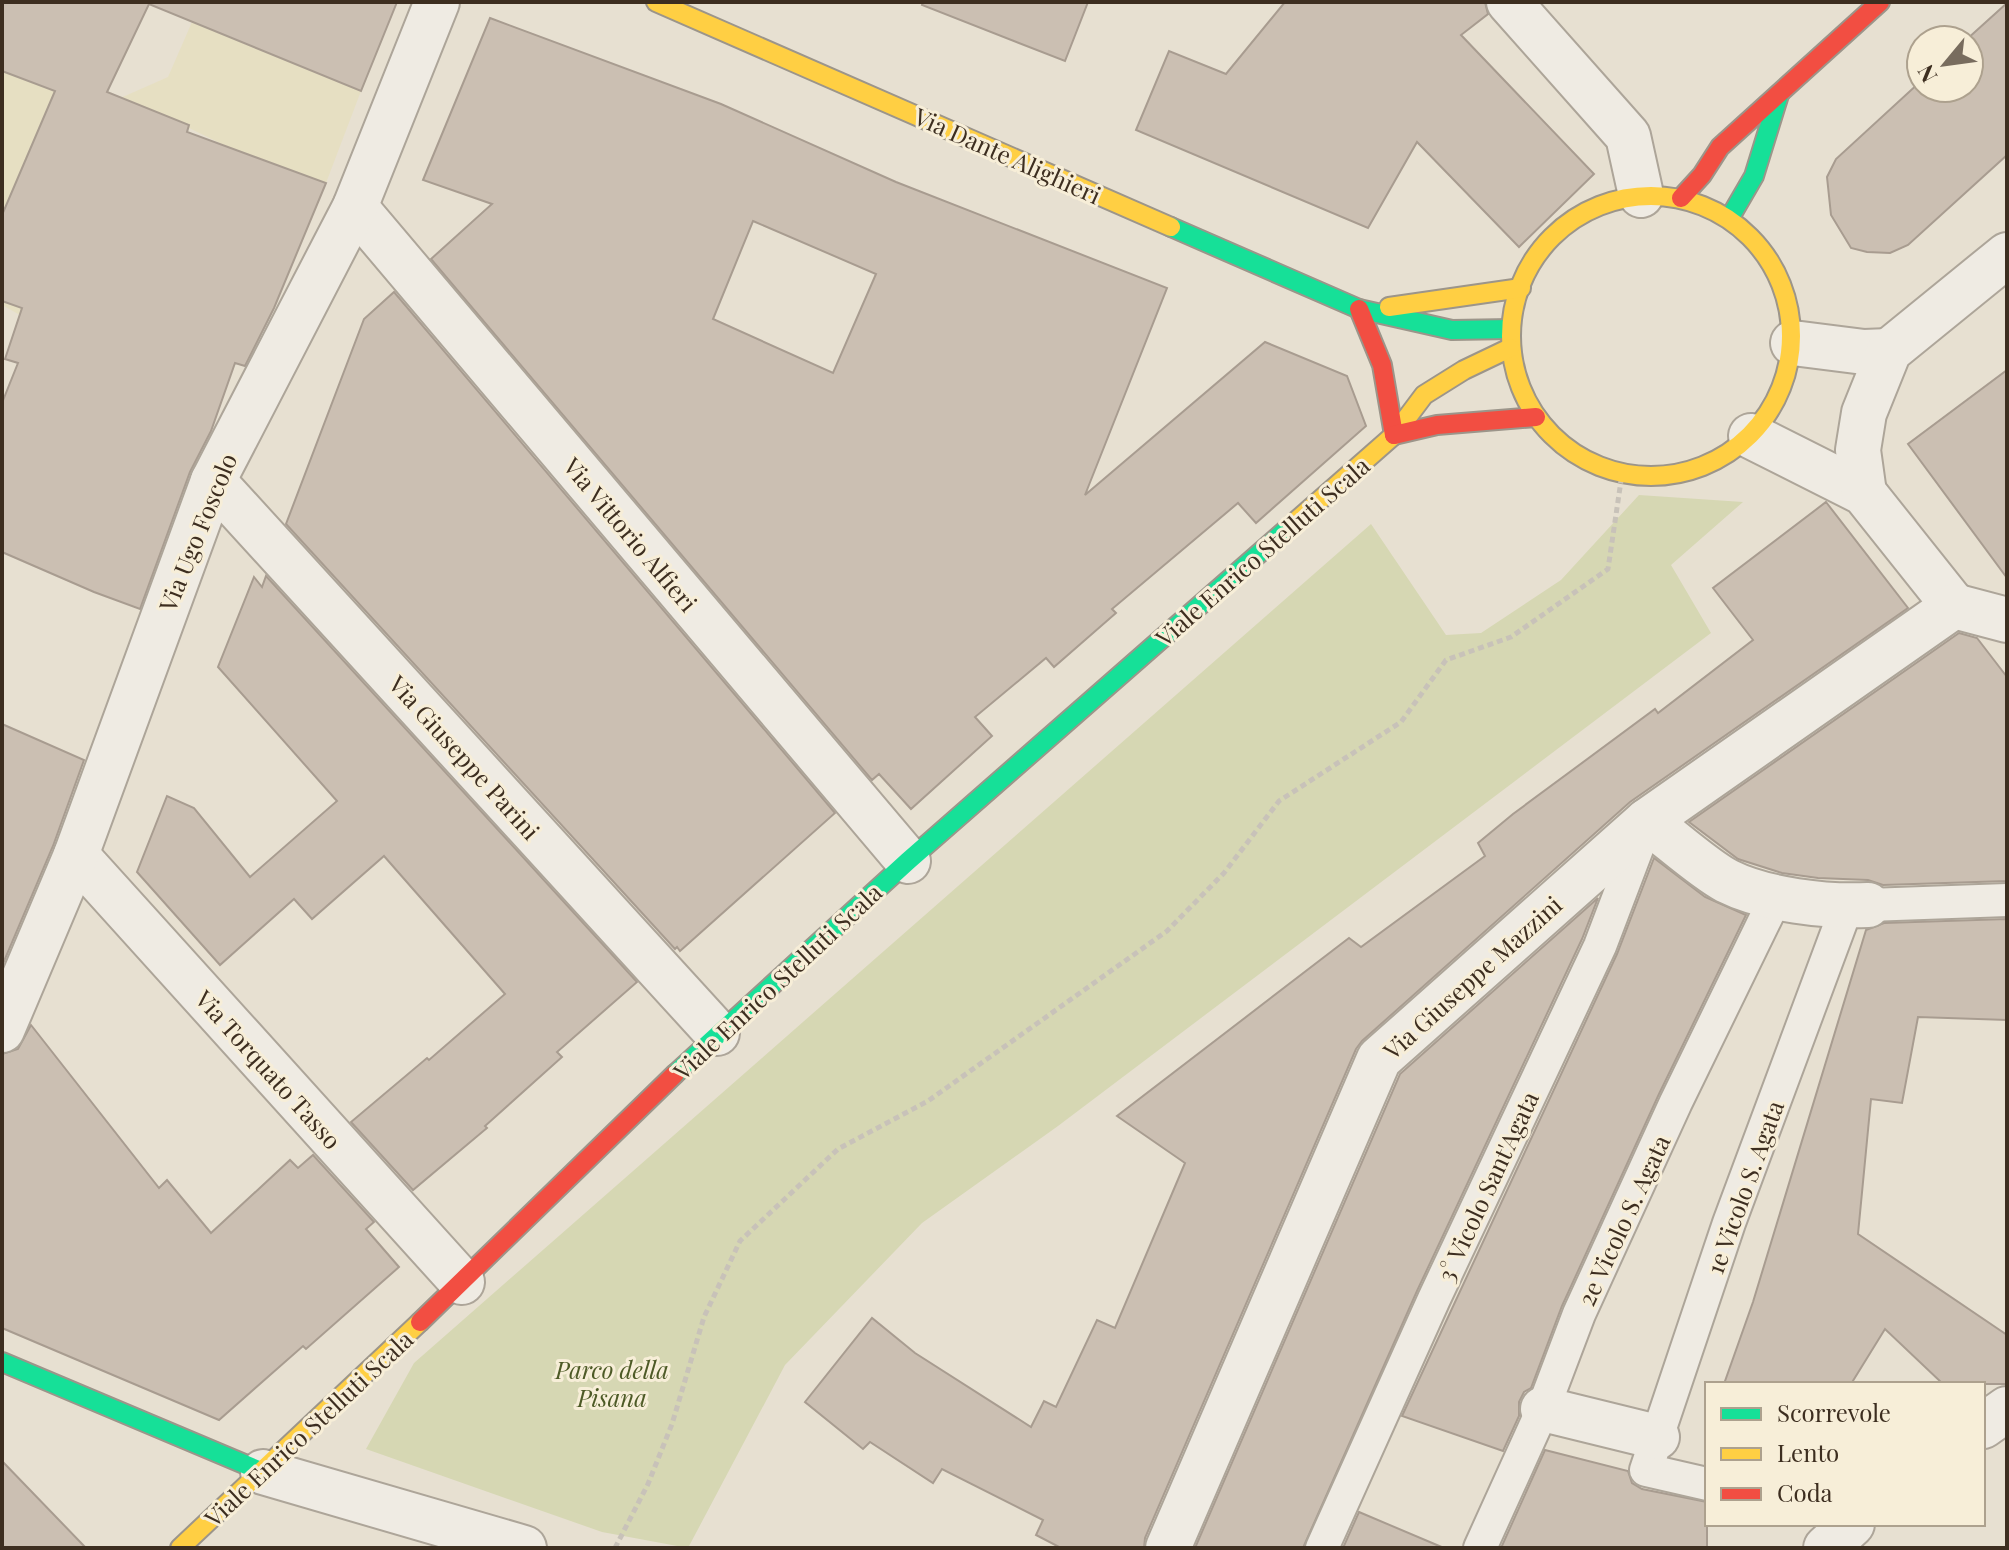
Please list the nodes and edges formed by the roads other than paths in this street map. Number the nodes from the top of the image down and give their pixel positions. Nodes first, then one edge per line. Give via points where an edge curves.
1 (437, 2) edge
2 (656, 2) edge
3 (1509, 2) edge
4 (1880, 2) edge
5 (1779, 93) junction
6 (1661, 197) junction
7 (355, 207) junction
8 (1729, 219) junction
9 (2007, 255) edge
10 (1521, 288) junction
11 (1359, 309) junction
12 (1511, 329) junction
13 (1793, 343) junction
14 (1510, 348) junction
15 (1889, 351) junction
16 (1536, 417) junction
17 (1394, 435) junction
18 (1751, 436) junction
19 (213, 481) junction
20 (1864, 493) junction
21 (1954, 606) junction
22 (2007, 620) edge
23 (1647, 821) junction
24 (76, 855) junction
25 (908, 861) junction
26 (1776, 897) junction
27 (2007, 900) edge
28 (1857, 906) junction
29 (2, 1030) edge
30 (717, 1033) junction
31 (462, 1282) junction
32 (2, 1362) edge
33 (1543, 1409) junction
34 (2007, 1409) edge
35 (1985, 1425) edge
36 (1652, 1454) junction
37 (263, 1472) junction
38 (1705, 1483) edge
39 (455, 1538) edge
40 (180, 1548) edge
41 (524, 1548) edge
42 (1168, 1548) edge
43 (1322, 1548) edge
44 (1480, 1548) edge

1 - 7 street, Via Ugo Foscolo
2 - 11 main road, Via Dante Alighieri
3 - 6 street via 1628,136
4 - 5 main road
5 - 6 main road via 1720,147 1702,175
5 - 8 main road via 1742,205
6 - 8 main road via 1702,205
6 - 10 main road via 1610,201 1573,218 1535,255
7 - 19 street, Via Ugo Foscolo
7 - 25 street, Via Vittorio Alfieri
8 - 13 main road via 1772,264 1785,293
9 - 15 street
10 - 11 main road, Via Dante Alighieri
10 - 12 main road
11 - 12 main road, Via Dante Alighieri via 1452,330
11 - 17 main road via 1382,365
12 - 14 main road
13 - 15 street
13 - 18 main road via 1776,402
14 - 16 main road
14 - 17 main road, Viale Enrico Stelluti Scala via 1424,395
15 - 20 street via 1864,413 1858,450
16 - 17 main road, Viale Enrico Stelluti Scala via 1437,425
16 - 18 main road via 1559,443 1588,463 1622,474 1657,477 1691,472 1723,458
17 - 25 main road, Viale Enrico Stelluti Scala
18 - 20 street
19 - 24 street, Via Ugo Foscolo
19 - 30 street, Via Giuseppe Parini
20 - 21 street
21 - 22 street
21 - 23 street, Via Giuseppe Mazzini
23 - 26 street via 1727,881
23 - 42 street, Via Giuseppe Mazzini via 1379,1059
23 - 43 lane, 3° Vicolo Sant'Agata via 1600,946
24 - 29 street, Via Ugo Foscolo
24 - 31 street, Via Torquato Tasso
25 - 30 main road, Viale Enrico Stelluti Scala
26 - 28 street
26 - 33 lane, 2e Vicolo S. Agata via 1592,1286
27 - 28 lane
28 - 36 lane, 1e Vicolo S. Agata via 1729,1223
30 - 31 main road, Viale Enrico Stelluti Scala
31 - 37 main road, Viale Enrico Stelluti Scala
32 - 37 main road
33 - 36 street
33 - 44 lane, 2e Vicolo S. Agata
34 - 35 street
36 - 38 lane
37 - 39 street
37 - 40 main road, Viale Enrico Stelluti Scala
39 - 41 street

